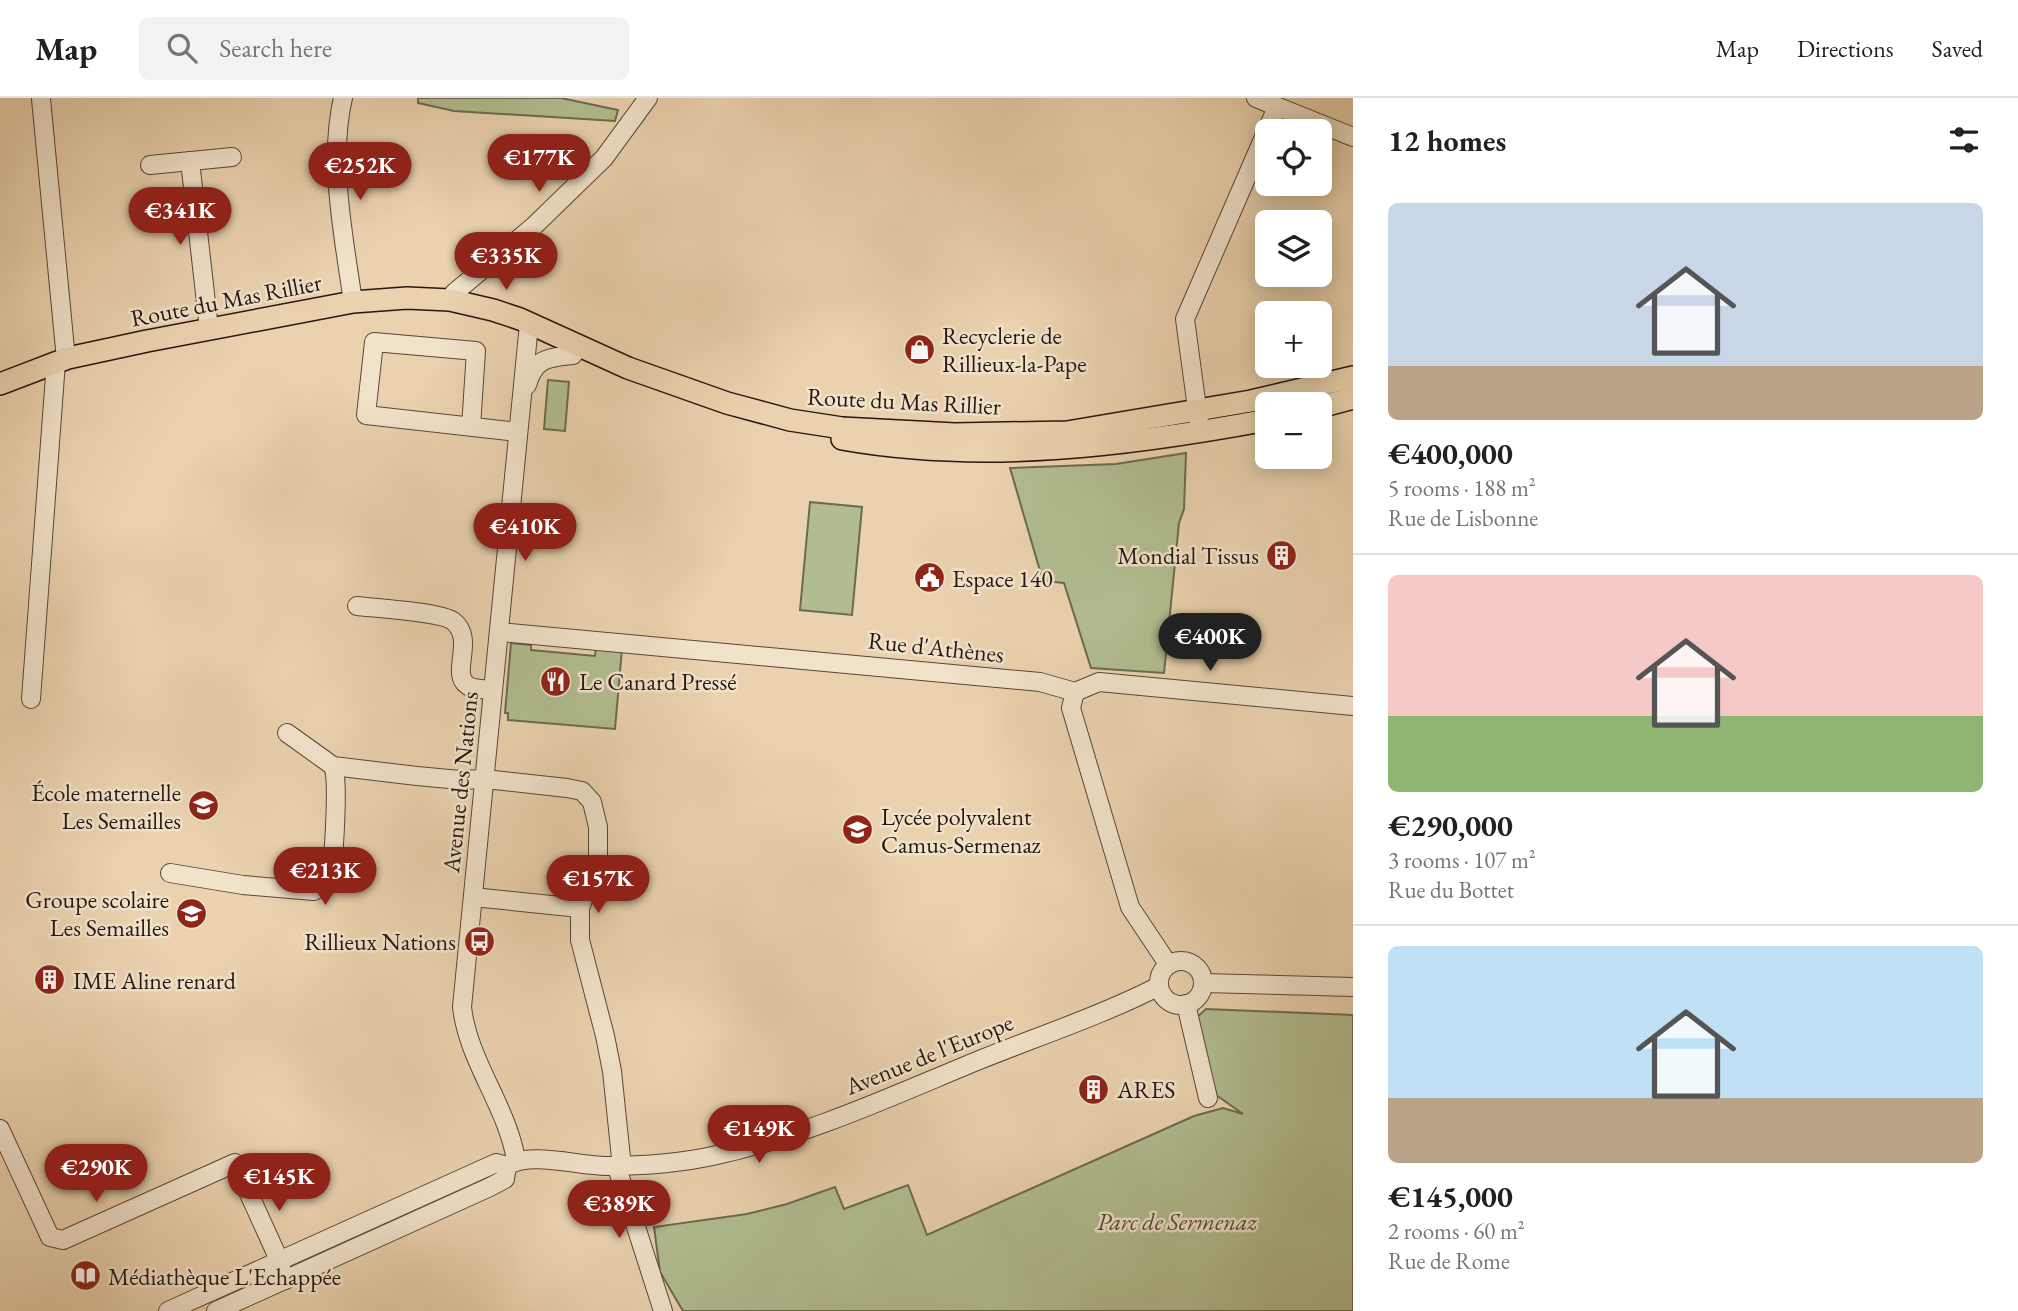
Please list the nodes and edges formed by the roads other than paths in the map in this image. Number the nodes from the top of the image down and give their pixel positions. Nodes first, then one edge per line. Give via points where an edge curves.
1 (329, 98) edge
2 (343, 98) edge
3 (648, 98) edge
4 (1256, 98) edge
5 (41, 99) edge
6 (1277, 107) junction
7 (337, 125) junction
8 (1353, 138) edge
9 (232, 157) dead end
10 (190, 161) junction
11 (150, 165) dead end
12 (353, 302) junction
13 (458, 302) junction
14 (209, 329) junction
15 (528, 329) junction
16 (573, 355) junction
17 (62, 360) junction
18 (1353, 377) edge
19 (0, 384) edge
20 (1353, 398) edge
21 (523, 399) junction
22 (1332, 404) edge
23 (1255, 420) edge
24 (1199, 421) junction
25 (471, 427) junction
26 (518, 432) junction
27 (357, 606) dead end
28 (499, 632) junction
29 (494, 690) junction
30 (1075, 692) junction
31 (31, 699) dead end
32 (1353, 706) edge
33 (287, 733) dead end
34 (333, 766) junction
35 (485, 779) junction
36 (170, 873) dead end
37 (473, 897) junction
38 (580, 908) junction
39 (1168, 964) junction
40 (1203, 983) junction
41 (1159, 986) junction
42 (1353, 987) edge
43 (1186, 1004) junction
44 (1208, 1098) dead end
45 (0, 1129) edge
46 (512, 1163) junction
47 (620, 1165) junction
48 (277, 1262) junction
49 (285, 1280) junction
50 (168, 1311) edge
51 (216, 1311) edge
52 (663, 1311) edge

1 - 7 street
2 - 7 street
3 - 13 street via 604,158 534,226 454,293
4 - 6 street
5 - 17 street via 65,349
6 - 8 street
6 - 24 street via 1185,318
7 - 12 street via 339,190
9 - 10 street
10 - 11 street
10 - 14 street
12 - 13 main road, Route du Mas Rillier via 407,298
12 - 14 main road, Route du Mas Rillier
13 - 15 main road, Route du Mas Rillier
14 - 17 main road, Route du Mas Rillier
15 - 16 main road, Route du Mas Rillier
15 - 21 street, Avenue des Nations
15 - 24 main road, Route du Mas Rillier via 727,403 842,428 955,434 1067,432
16 - 21 street, Avenue des Nations via 537,364
16 - 24 main road, Route du Mas Rillier via 764,424 880,446 929,450 1101,446
17 - 19 main road, Route du Mas Rillier
17 - 31 street
18 - 24 main road, Route du Mas Rillier via 1251,401
20 - 22 main road
21 - 26 street, Avenue des Nations
23 - 24 main road, Route du Mas Rillier
25 - 25 street via 366,415 374,342 475,351
25 - 26 street
26 - 28 street, Avenue des Nations
27 - 29 street via 450,618 464,639 464,683
28 - 29 street, Avenue des Nations
28 - 30 street, Rue d'Athènes via 1040,682
29 - 35 street, Avenue des Nations
30 - 32 street via 1099,682
30 - 39 street via 1071,708 1130,906
33 - 34 street
34 - 35 street
34 - 36 street via 337,786 330,878 314,891
35 - 37 street, Avenue des Nations
35 - 38 street via 582,791 592,802 598,860
37 - 38 street
37 - 46 street, Avenue des Nations via 461,1007 464,1030 512,1138
38 - 47 street via 580,940 612,1071
39 - 40 street via 1191,963
39 - 41 street
40 - 42 street
40 - 43 street via 1198,996
41 - 43 street via 1165,999
41 - 47 street, Avenue de l'Europe via 784,1138 714,1156
43 - 44 street
45 - 48 street via 50,1237 63,1240 235,1163
46 - 47 street, Avenue de l'Europe
46 - 48 street, Avenue de l'Europe via 496,1163
46 - 49 street via 505,1178 490,1187
47 - 52 street via 618,1174
48 - 49 street
48 - 50 street, Avenue de l'Europe
49 - 51 street

